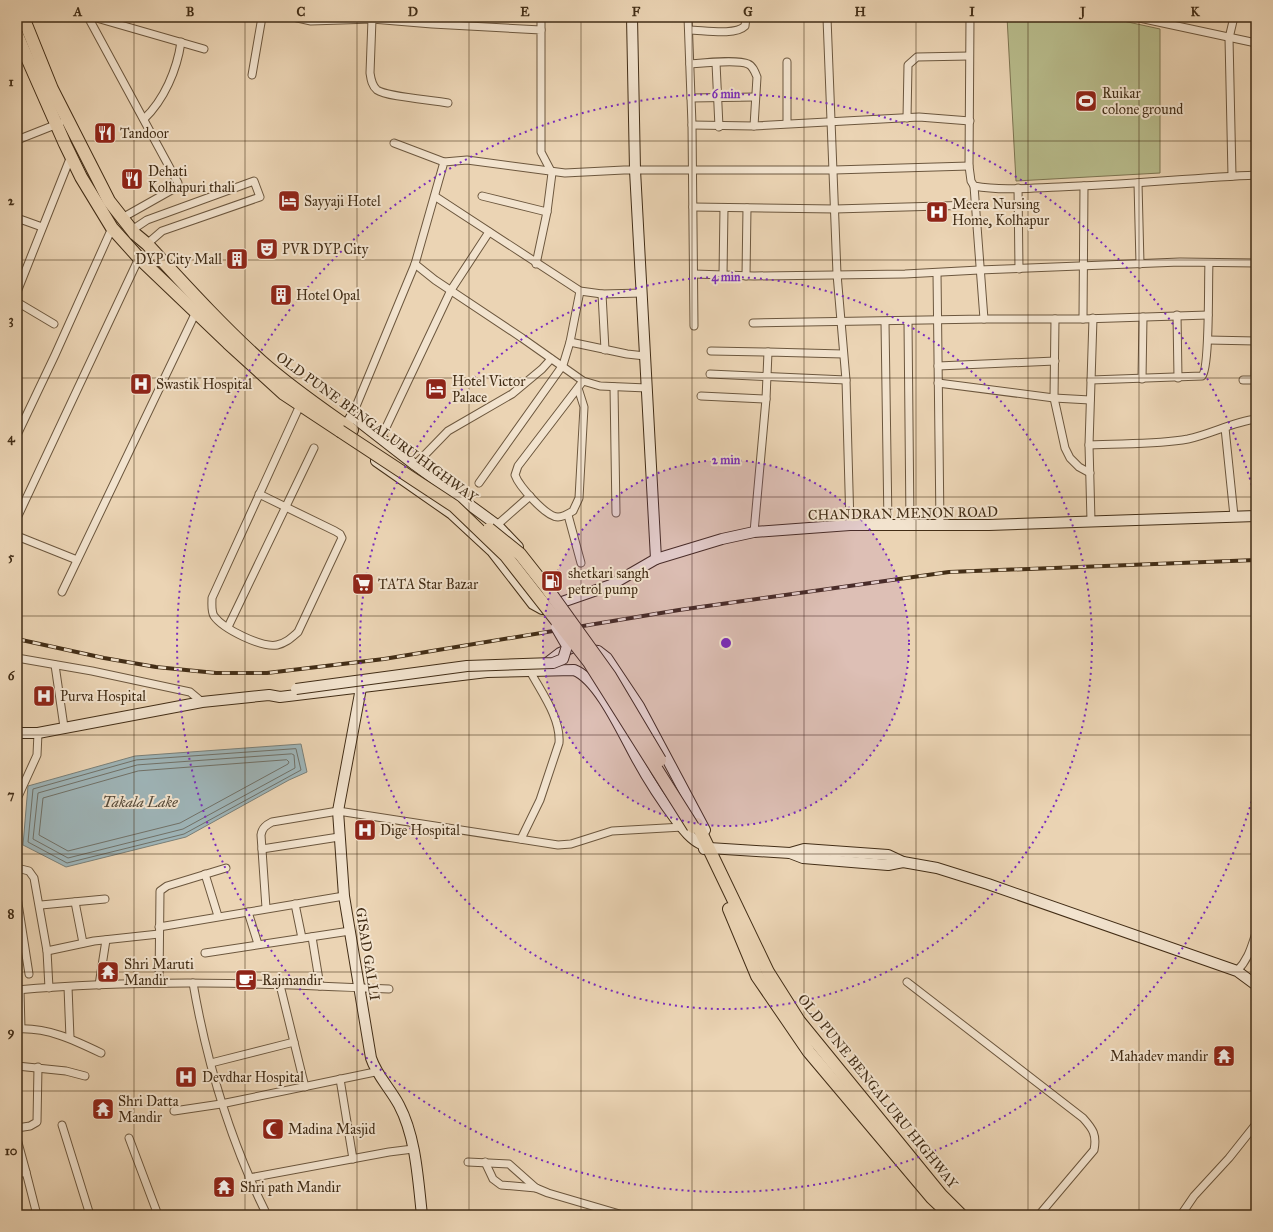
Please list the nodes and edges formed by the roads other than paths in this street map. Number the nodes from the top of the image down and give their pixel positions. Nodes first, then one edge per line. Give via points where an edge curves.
1 (88, 17) edge
2 (93, 17) edge
3 (262, 17) edge
4 (293, 17) edge
5 (542, 17) edge
6 (632, 17) edge
7 (688, 17) edge
8 (746, 17) edge
9 (823, 17) edge
10 (830, 17) edge
11 (970, 17) edge
12 (1135, 17) edge
13 (1168, 17) edge
14 (1234, 17) edge
15 (27, 18) edge
16 (373, 18) edge
17 (827, 18) edge
18 (1168, 25) junction
19 (541, 30) junction
20 (689, 30) junction
21 (17, 35) edge
22 (1229, 38) junction
23 (181, 42) junction
24 (1256, 43) edge
25 (204, 49) dead end
26 (969, 56) junction
27 (787, 62) dead end
28 (716, 63) junction
29 (690, 64) junction
30 (252, 75) dead end
31 (755, 97) junction
32 (691, 98) junction
33 (717, 98) junction
34 (448, 103) dead end
35 (907, 118) junction
36 (144, 119) junction
37 (970, 121) junction
38 (62, 122) junction
39 (832, 122) junction
40 (787, 123) junction
41 (692, 125) junction
42 (754, 126) junction
43 (719, 127) junction
44 (17, 140) edge
45 (394, 143) dead end
46 (71, 156) junction
47 (444, 162) junction
48 (969, 166) junction
49 (635, 170) junction
50 (834, 170) junction
51 (692, 171) junction
52 (552, 173) junction
53 (1256, 175) edge
54 (1232, 176) junction
55 (1138, 183) junction
56 (974, 186) junction
57 (1084, 186) junction
58 (1018, 188) junction
59 (482, 196) dead end
60 (436, 197) junction
61 (976, 205) junction
62 (693, 207) junction
63 (724, 208) junction
64 (746, 208) junction
65 (835, 209) junction
66 (547, 212) junction
67 (17, 218) edge
68 (122, 218) junction
69 (42, 228) junction
70 (112, 228) junction
71 (132, 230) junction
72 (490, 232) junction
73 (146, 244) junction
74 (140, 258) junction
75 (1209, 262) junction
76 (1256, 263) edge
77 (416, 264) junction
78 (536, 264) junction
79 (1140, 264) junction
80 (1084, 266) junction
81 (1019, 269) junction
82 (979, 270) junction
83 (937, 273) junction
84 (694, 274) junction
85 (838, 274) junction
86 (723, 275) junction
87 (746, 276) junction
88 (450, 290) junction
89 (580, 291) junction
90 (17, 292) edge
91 (642, 293) junction
92 (602, 294) junction
93 (17, 302) edge
94 (196, 312) junction
95 (1208, 315) junction
96 (1143, 316) junction
97 (1177, 316) junction
98 (1083, 318) junction
99 (1093, 318) junction
100 (984, 319) junction
101 (1055, 319) junction
102 (939, 320) junction
103 (841, 322) junction
104 (885, 322) junction
105 (908, 322) junction
106 (753, 323) dead end
107 (54, 324) dead end
108 (694, 326) dead end
109 (1208, 340) junction
110 (570, 342) junction
111 (605, 350) junction
112 (711, 351) dead end
113 (768, 352) junction
114 (844, 354) junction
115 (645, 356) junction
116 (551, 359) junction
117 (1055, 361) junction
118 (562, 365) junction
119 (938, 366) junction
120 (710, 374) dead end
121 (767, 377) junction
122 (1178, 378) junction
123 (1142, 379) junction
124 (846, 380) junction
125 (1091, 380) junction
126 (1243, 380) dead end
127 (1256, 380) edge
128 (583, 381) junction
129 (938, 383) junction
130 (614, 387) junction
131 (578, 388) junction
132 (647, 388) junction
133 (701, 396) dead end
134 (1054, 398) junction
135 (766, 399) junction
136 (1090, 400) junction
137 (302, 401) junction
138 (1256, 419) edge
139 (348, 426) junction
140 (1225, 428) junction
141 (17, 436) edge
142 (381, 438) junction
143 (1089, 445) junction
144 (314, 448) dead end
145 (415, 466) junction
146 (1090, 473) junction
147 (480, 483) dead end
148 (259, 494) junction
149 (530, 496) junction
150 (285, 507) junction
151 (616, 513) dead end
152 (568, 515) junction
153 (1234, 516) junction
154 (1256, 516) edge
155 (17, 518) edge
156 (1091, 521) junction
157 (910, 524) junction
158 (497, 525) junction
159 (850, 525) junction
160 (888, 525) junction
161 (940, 525) junction
162 (754, 532) junction
163 (17, 536) edge
164 (656, 559) junction
165 (77, 560) junction
166 (581, 563) dead end
167 (62, 592) dead end
168 (564, 600) junction
169 (550, 610) junction
170 (228, 627) junction
171 (17, 658) edge
172 (55, 665) junction
173 (534, 671) junction
174 (361, 688) junction
175 (269, 695) junction
176 (202, 702) junction
177 (64, 727) junction
178 (17, 733) edge
179 (33, 733) junction
180 (17, 741) edge
181 (17, 799) edge
182 (338, 811) junction
183 (691, 826) junction
184 (339, 837) junction
185 (521, 839) junction
186 (705, 846) junction
187 (262, 849) junction
188 (17, 868) edge
189 (226, 868) dead end
190 (205, 874) junction
191 (344, 896) junction
192 (17, 897) edge
193 (105, 899) dead end
194 (75, 902) junction
195 (295, 904) junction
196 (41, 905) junction
197 (266, 908) junction
198 (248, 912) junction
199 (218, 916) junction
200 (159, 930) junction
201 (350, 931) junction
202 (1256, 933) edge
203 (312, 937) junction
204 (302, 938) junction
205 (106, 940) junction
206 (83, 943) junction
207 (258, 944) junction
208 (47, 951) junction
209 (205, 953) dead end
210 (1237, 971) junction
211 (29, 974) dead end
212 (907, 982) dead end
213 (1255, 982) edge
214 (158, 983) junction
215 (193, 983) junction
216 (99, 985) junction
217 (280, 985) junction
218 (320, 986) junction
219 (68, 987) junction
220 (359, 987) junction
221 (49, 988) junction
222 (389, 989) dead end
223 (19, 990) edge
224 (19, 1029) edge
225 (70, 1038) junction
226 (294, 1042) junction
227 (101, 1052) dead end
228 (211, 1062) junction
229 (17, 1066) edge
230 (38, 1067) junction
231 (375, 1072) junction
232 (85, 1076) dead end
233 (340, 1079) junction
234 (305, 1087) junction
235 (221, 1104) junction
236 (174, 1111) dead end
237 (1256, 1124) edge
238 (62, 1126) dead end
239 (17, 1128) edge
240 (129, 1138) dead end
241 (17, 1139) edge
242 (413, 1149) junction
243 (353, 1159) junction
244 (468, 1162) dead end
245 (485, 1162) junction
246 (26, 1172) junction
247 (17, 1174) edge
248 (249, 1178) junction
249 (536, 1188) junction
250 (37, 1215) edge
251 (90, 1215) edge
252 (158, 1215) edge
253 (267, 1215) edge
254 (422, 1215) edge
255 (623, 1215) edge
256 (950, 1215) edge
257 (961, 1215) edge
258 (1039, 1215) edge
259 (1181, 1215) edge

1 - 36 street
2 - 23 street
3 - 30 street
4 - 16 street via 311,21
5 - 19 street
6 - 49 street
7 - 20 street
8 - 20 street via 745,26 733,32
9 - 17 street
10 - 17 street
11 - 26 street
12 - 18 street
13 - 18 street
14 - 22 street
15 - 38 main road, OLD PUNE BENGALURU HIGHWAY
16 - 19 street
16 - 34 street via 370,73 374,87 384,93
17 - 39 street
18 - 22 street
19 - 52 street via 541,152
20 - 29 street
21 - 38 main road, OLD PUNE BENGALURU HIGHWAY
22 - 24 street
22 - 54 street
23 - 25 street
23 - 36 street via 180,55 168,84 153,111
26 - 35 street via 917,57 912,60 908,69
26 - 37 street
27 - 40 street
28 - 29 street
28 - 31 street via 749,64 757,77
28 - 33 street
29 - 32 street
31 - 33 street
31 - 42 street
32 - 33 street
32 - 41 street
33 - 43 street
35 - 37 street
35 - 39 street
36 - 68 street via 178,182 177,187
37 - 48 street
38 - 44 street
38 - 46 main road, OLD PUNE BENGALURU HIGHWAY
38 - 68 main road, OLD PUNE BENGALURU HIGHWAY via 109,201
39 - 40 street
39 - 50 street
40 - 42 street
41 - 43 street
41 - 51 street
42 - 43 street
45 - 47 street
46 - 69 street
46 - 70 main road, OLD PUNE BENGALURU HIGHWAY
47 - 52 street via 467,160
47 - 60 street
48 - 50 street
48 - 56 street
49 - 51 street
49 - 52 street
49 - 91 street
50 - 51 street
50 - 65 street
51 - 62 street
52 - 66 street
53 - 54 street
54 - 55 street
55 - 57 street
55 - 79 street
56 - 58 street
56 - 61 street
57 - 58 street
57 - 80 street
58 - 81 street
59 - 66 street
60 - 72 street
60 - 77 street
61 - 65 street
61 - 82 street
62 - 63 street
62 - 84 street
63 - 64 street
63 - 86 street
64 - 65 street
64 - 87 street
65 - 85 street
66 - 78 street
67 - 69 street
68 - 71 main road, OLD PUNE BENGALURU HIGHWAY
69 - 90 street
70 - 74 main road, OLD PUNE BENGALURU HIGHWAY
70 - 141 street
71 - 73 main road, OLD PUNE BENGALURU HIGHWAY
71 - 73 street via 147,220 254,180 260,197 162,231
72 - 78 street
72 - 88 street
73 - 137 main road, OLD PUNE BENGALURU HIGHWAY
74 - 94 main road, OLD PUNE BENGALURU HIGHWAY
74 - 155 street
75 - 76 street
75 - 79 street
75 - 95 street
77 - 88 street
77 - 139 street
78 - 89 street
79 - 80 street
80 - 81 street
80 - 98 street
81 - 82 street
82 - 83 street
82 - 100 street
83 - 85 street
83 - 102 street
84 - 86 street
84 - 108 street
85 - 87 street
85 - 103 street
86 - 87 street
88 - 116 street
88 - 142 street
89 - 92 street
89 - 110 street
91 - 92 street
91 - 115 street
92 - 111 street
93 - 107 street
94 - 137 main road, OLD PUNE BENGALURU HIGHWAY via 284,394
94 - 165 street
95 - 97 street
95 - 109 street
96 - 97 street
96 - 99 street
96 - 123 street
97 - 122 street
98 - 99 street
98 - 101 street
99 - 125 street
100 - 101 street
100 - 102 street
101 - 117 street
102 - 105 street
102 - 119 street
103 - 104 street
103 - 106 street
103 - 114 street
104 - 105 street
104 - 160 street
105 - 157 street
109 - 122 street via 1204,374 1197,378
109 - 127 street via 1256,341
110 - 111 street
110 - 118 street
111 - 115 street
112 - 113 street
113 - 114 street
113 - 121 street
114 - 124 street
115 - 132 street
116 - 118 street
116 - 145 street via 542,370 512,394 448,432
117 - 119 street
117 - 134 street
118 - 128 street
118 - 147 street
119 - 129 street
120 - 121 street
121 - 124 street
121 - 135 street
122 - 123 street
123 - 125 street
124 - 159 street
125 - 136 street
126 - 127 street
128 - 130 street
128 - 131 street
129 - 134 street
129 - 161 street
130 - 132 street
130 - 151 street
131 - 149 street via 516,471 516,480
131 - 152 street via 584,407 579,498
132 - 164 street
133 - 135 street
134 - 136 street
134 - 146 street via 1065,448 1079,467
135 - 162 street
136 - 143 street
137 - 139 main road, OLD PUNE BENGALURU HIGHWAY
137 - 148 street
138 - 140 street
139 - 142 street
139 - 168 street, CHANDRAN MENON ROAD via 344,437 361,452 452,514 492,551 536,607 542,609
139 - 169 main road, OLD PUNE BENGALURU HIGHWAY, bridge via 454,506 506,556
139 - 183 main road, OLD PUNE BENGALURU HIGHWAY, bridge via 460,503 520,554 610,676
140 - 143 street via 1186,439
140 - 153 street
142 - 145 street
143 - 146 street
144 - 150 street
145 - 158 street
146 - 156 street
148 - 150 street
148 - 170 street via 212,598 211,608 214,616
149 - 152 street via 550,515
149 - 158 street
150 - 170 street
150 - 170 street via 340,534 341,543 298,632 288,641 272,645 256,643
152 - 166 street
153 - 154 street, CHANDRAN MENON ROAD
153 - 156 street, CHANDRAN MENON ROAD
156 - 161 street, CHANDRAN MENON ROAD
157 - 160 street, CHANDRAN MENON ROAD
157 - 161 street, CHANDRAN MENON ROAD
158 - 168 street
159 - 160 street, CHANDRAN MENON ROAD
159 - 162 street, CHANDRAN MENON ROAD
162 - 164 street, CHANDRAN MENON ROAD
163 - 165 street
164 - 168 street, CHANDRAN MENON ROAD via 611,585
165 - 167 street
169 - 175 street, bridge via 552,620 567,646 563,659 553,663 467,666 279,691
169 - 183 main road, OLD PUNE BENGALURU HIGHWAY, bridge via 589,662
171 - 172 street
172 - 176 street via 190,692
172 - 177 street
173 - 174 street via 487,672
173 - 183 street via 574,670 582,673 612,714 663,802
173 - 185 street via 560,735 540,800
173 - 186 street via 572,648 598,651 607,658 639,706 706,832
174 - 175 street via 280,697
174 - 182 street, GISAD GALLI
175 - 176 street
176 - 177 street
177 - 179 street
178 - 179 street
179 - 180 street
179 - 181 street via 37,755
182 - 184 street, GISAD GALLI
182 - 185 street
182 - 187 street via 272,822 262,830
183 - 185 street via 612,831 571,844 558,845
183 - 186 main road, OLD PUNE BENGALURU HIGHWAY
184 - 187 street
184 - 191 street, GISAD GALLI
186 - 210 street via 790,853 803,858 888,864 903,862 937,868
186 - 256 main road, OLD PUNE BENGALURU HIGHWAY via 712,874 756,976 809,1052 932,1198
186 - 257 main road, OLD PUNE BENGALURU HIGHWAY via 768,972 799,1021 941,1195
187 - 197 street
188 - 196 street via 29,871 34,878
189 - 190 street
190 - 199 street
190 - 200 street via 162,888 158,896
191 - 195 street
191 - 201 street, GISAD GALLI
192 - 211 street
193 - 194 street
194 - 196 street
194 - 206 street
195 - 197 street
195 - 204 street
196 - 208 street
197 - 198 street
198 - 199 street
198 - 207 street
199 - 200 street
200 - 205 street
200 - 214 street
201 - 203 street
201 - 220 street, GISAD GALLI
202 - 210 street via 1243,965
203 - 204 street
203 - 218 street
204 - 207 street
205 - 206 street
205 - 216 street
206 - 208 street
207 - 209 street
208 - 221 street
210 - 213 street
212 - 258 street via 1083,1118 1095,1133 1094,1150
214 - 215 street
214 - 216 street
215 - 217 street
215 - 228 street via 198,1014
216 - 219 street
217 - 218 street
217 - 226 street
218 - 220 street
219 - 221 street
219 - 225 street
220 - 222 street
220 - 231 street, GISAD GALLI via 369,1051
221 - 223 street
223 - 224 street
224 - 225 street via 50,1032
225 - 227 street
226 - 228 street
226 - 234 street
228 - 235 street
229 - 230 street
230 - 232 street
230 - 239 street via 37,1122
231 - 233 street
231 - 242 street, GISAD GALLI via 400,1106
233 - 234 street
233 - 243 street
234 - 235 street
235 - 236 street
235 - 248 street
237 - 259 street via 1194,1196
238 - 251 street
240 - 252 street
241 - 246 street
242 - 243 street
242 - 254 street, GISAD GALLI
243 - 248 street
244 - 245 street
245 - 249 street via 509,1164
245 - 249 street via 493,1179 500,1185
246 - 247 street
246 - 250 street
248 - 253 street
249 - 255 street

